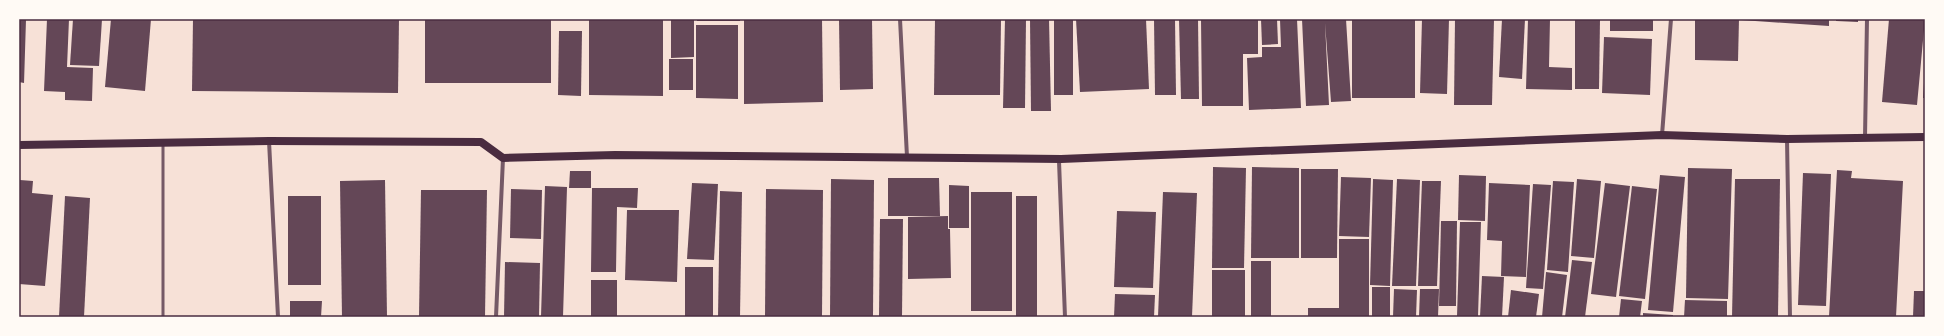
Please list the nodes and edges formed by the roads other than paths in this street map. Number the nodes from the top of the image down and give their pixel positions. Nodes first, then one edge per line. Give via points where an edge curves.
1 (900, 19) edge
2 (1671, 19) edge
3 (1867, 19) edge
4 (1662, 135) junction
5 (1865, 137) junction
6 (1925, 137) edge
7 (1787, 139) junction
8 (269, 141) junction
9 (163, 143) junction
10 (19, 145) edge
11 (503, 158) junction
12 (907, 158) junction
13 (1061, 159) junction
14 (163, 317) edge
15 (278, 317) edge
16 (496, 317) edge
17 (1065, 317) edge
18 (1790, 317) edge

1 - 12 street
2 - 4 street
3 - 5 street
4 - 7 main road
4 - 13 main road
5 - 6 main road
5 - 7 main road
7 - 18 street
8 - 9 main road
8 - 11 main road via 481,142
8 - 15 street
9 - 10 main road
9 - 14 lane
11 - 12 main road via 615,155
11 - 16 street
12 - 13 main road
13 - 17 street via 1059,161

